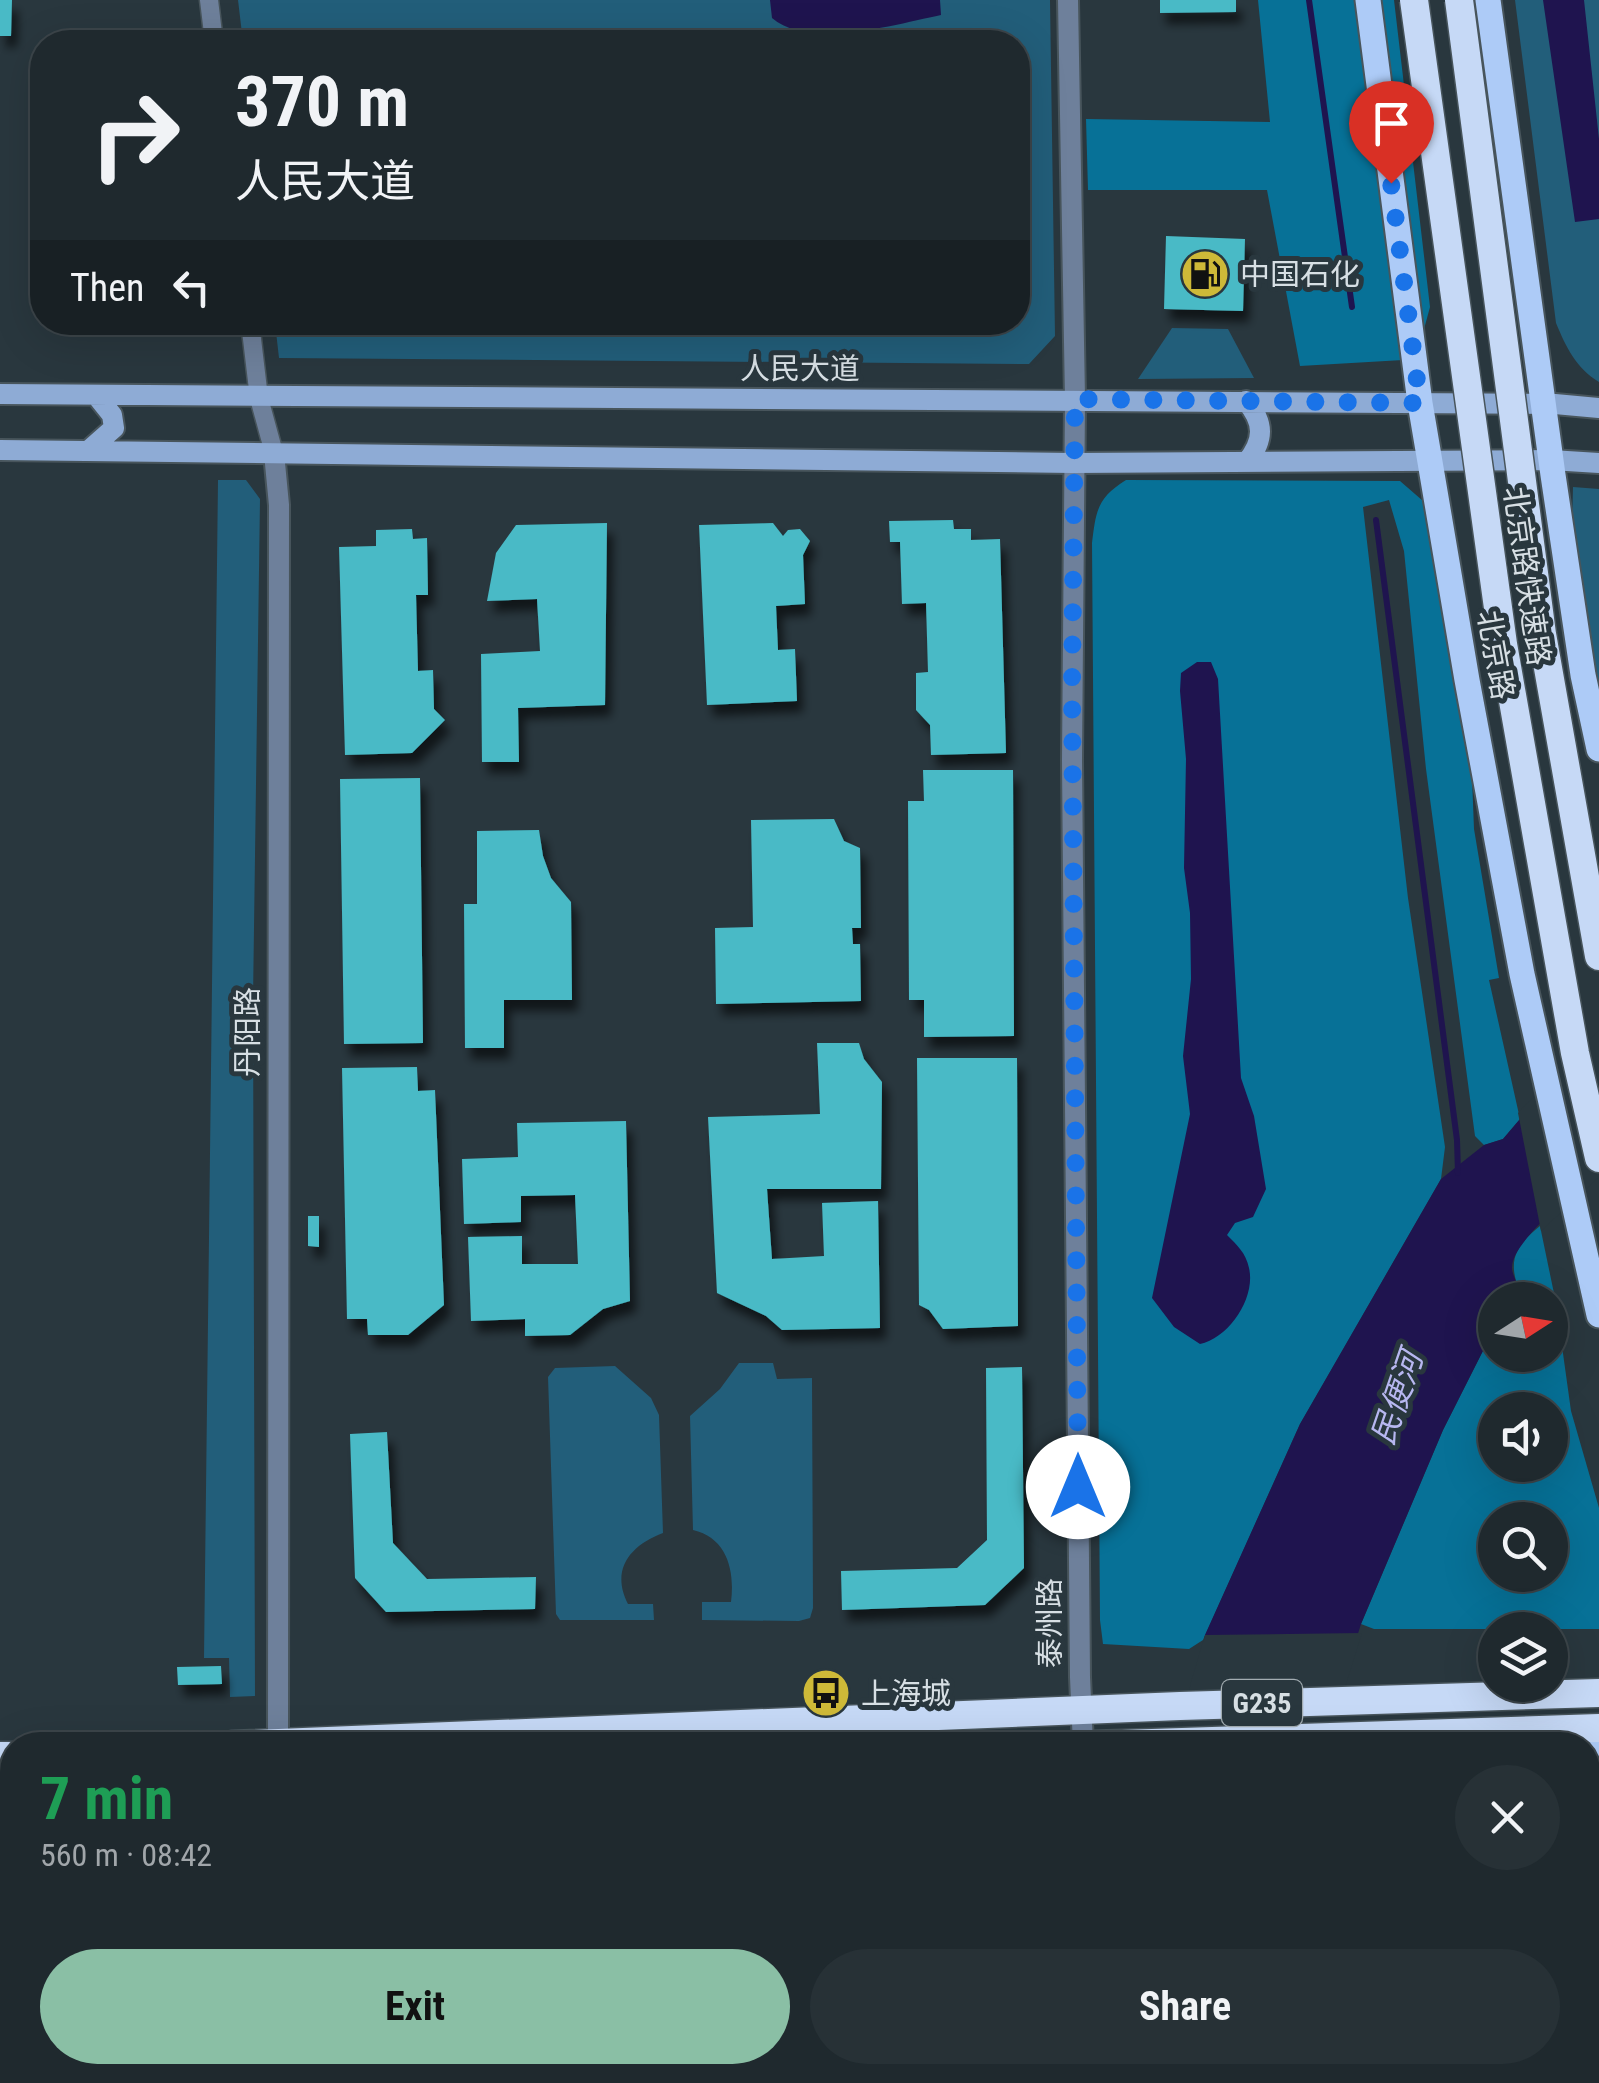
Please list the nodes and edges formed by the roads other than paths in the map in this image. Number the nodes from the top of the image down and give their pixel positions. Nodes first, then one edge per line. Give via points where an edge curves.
1 (208, 0) edge
2 (1068, 0) edge
3 (1368, 0) edge
4 (1414, 0) edge
5 (1459, 0) edge
6 (1488, 0) edge
7 (212, 30) edge
8 (252, 335) edge
9 (0, 394) edge
10 (96, 395) junction
11 (260, 398) junction
12 (1075, 399) junction
13 (1246, 401) junction
14 (1420, 403) junction
15 (1543, 404) junction
16 (1599, 408) edge
17 (0, 450) edge
18 (88, 451) junction
19 (274, 454) junction
20 (1430, 460) junction
21 (1551, 460) junction
22 (1246, 462) junction
23 (1599, 462) edge
24 (1072, 463) junction
25 (1599, 749) edge
26 (1599, 956) edge
27 (1599, 1158) edge
28 (1599, 1315) edge
29 (1599, 1682) edge
30 (1568, 1688) edge
31 (1599, 1693) edge
32 (1568, 1694) edge
33 (1478, 1697) edge
34 (1081, 1711) junction
35 (1599, 1728) edge
36 (1529, 1730) junction
37 (278, 1732) edge
38 (570, 1732) edge
39 (1082, 1732) edge
40 (1451, 1732) edge
41 (1539, 1732) edge

1 - 7 street
2 - 12 street, 泰州路
3 - 14 main road, 北京路
4 - 27 highway, 北京路快速路, bridge via 1503,644 1574,1053
5 - 26 highway, 北京路快速路, bridge via 1542,634
6 - 15 main road
8 - 11 street, 丹阳路
9 - 10 main road, 人民大道
10 - 11 main road, 人民大道
10 - 18 main road via 114,428
11 - 12 main road, 人民大道
11 - 19 street, 丹阳路
12 - 13 main road, 人民大道
12 - 24 street, 泰州路
13 - 14 main road, 人民大道
13 - 22 main road via 1261,432
14 - 15 main road, 人民大道
14 - 20 main road, 北京路
15 - 16 main road, 人民大道
15 - 21 main road
17 - 18 main road
18 - 19 main road
19 - 24 main road
19 - 37 street, 丹阳路
20 - 21 main road
20 - 22 main road
20 - 28 main road, 北京路 via 1522,974
21 - 23 main road
21 - 25 main road
22 - 24 main road
24 - 34 street, 泰州路
29 - 30 main road
31 - 32 highway, G235
33 - 34 highway, G235
34 - 38 highway, G235
34 - 39 street, 泰州路
35 - 36 highway, G235
36 - 40 highway, G235
36 - 41 main road

